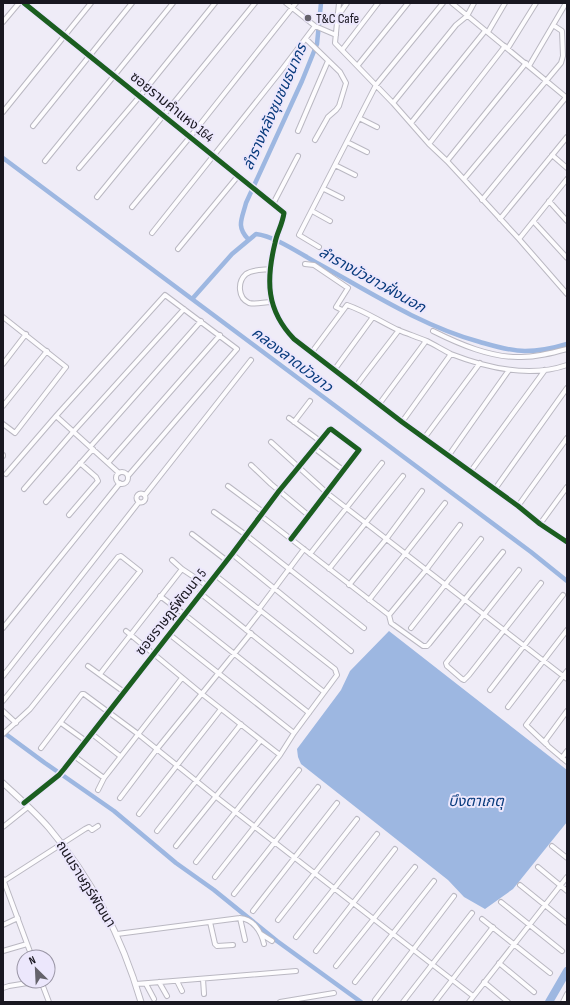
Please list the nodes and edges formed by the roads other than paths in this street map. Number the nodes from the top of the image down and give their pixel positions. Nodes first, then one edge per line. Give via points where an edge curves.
1 (19, 3) edge
2 (24, 3) edge
3 (91, 3) edge
4 (132, 3) edge
5 (173, 3) edge
6 (214, 3) edge
7 (255, 3) edge
8 (286, 3) edge
9 (296, 3) edge
10 (339, 3) edge
11 (348, 3) edge
12 (378, 3) edge
13 (408, 3) edge
14 (442, 3) edge
15 (452, 3) edge
16 (474, 3) edge
17 (505, 3) edge
18 (536, 3) edge
19 (566, 3) edge
20 (292, 8) junction
21 (338, 16) junction
22 (467, 16) junction
23 (3, 22) edge
24 (553, 25) junction
25 (317, 27) junction
26 (486, 31) junction
27 (64, 35) junction
28 (336, 35) junction
29 (306, 39) junction
30 (507, 47) junction
31 (342, 50) junction
32 (90, 56) junction
33 (328, 61) junction
34 (527, 64) junction
35 (358, 65) junction
36 (114, 76) junction
37 (546, 80) junction
38 (376, 86) junction
39 (140, 96) junction
40 (567, 97) edge
41 (393, 103) junction
42 (3, 112) edge
43 (164, 116) junction
44 (359, 118) junction
45 (411, 123) junction
46 (33, 126) dead end
47 (377, 127) dead end
48 (298, 131) dead end
49 (190, 137) junction
50 (567, 137) edge
51 (315, 140) dead end
52 (347, 142) junction
53 (429, 144) junction
54 (367, 152) dead end
55 (552, 155) junction
56 (214, 156) junction
57 (298, 156) dead end
58 (45, 161) dead end
59 (447, 161) junction
60 (335, 165) junction
61 (79, 168) dead end
62 (567, 168) edge
63 (355, 175) dead end
64 (238, 176) junction
65 (464, 180) junction
66 (566, 182) edge
67 (324, 189) junction
68 (97, 197) dead end
69 (342, 198) dead end
70 (482, 200) junction
71 (549, 201) junction
72 (273, 204) junction
73 (132, 206) dead end
74 (312, 211) junction
75 (500, 219) junction
76 (330, 221) dead end
77 (567, 221) edge
78 (534, 222) junction
79 (152, 233) dead end
80 (519, 239) junction
81 (319, 247) dead end
82 (178, 249) dead end
83 (567, 258) edge
84 (305, 264) dead end
85 (270, 269) junction
86 (567, 294) edge
87 (272, 302) junction
88 (184, 309) junction
89 (342, 310) junction
90 (373, 317) junction
91 (4, 319) edge
92 (201, 321) junction
93 (399, 330) junction
94 (433, 331) dead end
95 (26, 334) junction
96 (220, 335) junction
97 (426, 341) junction
98 (567, 349) edge
99 (47, 351) junction
100 (312, 352) junction
101 (451, 354) junction
102 (251, 360) dead end
103 (480, 363) junction
104 (3, 364) edge
105 (567, 365) edge
106 (335, 369) junction
107 (508, 370) junction
108 (545, 370) junction
109 (356, 386) junction
110 (567, 388) edge
111 (310, 401) dead end
112 (380, 403) junction
113 (3, 406) edge
114 (56, 416) junction
115 (289, 418) dead end
116 (294, 422) junction
117 (402, 422) junction
118 (3, 424) edge
119 (73, 432) junction
120 (425, 437) junction
121 (567, 438) edge
122 (320, 441) junction
123 (271, 442) dead end
124 (91, 448) junction
125 (314, 448) junction
126 (449, 455) junction
127 (80, 463) junction
128 (108, 463) junction
129 (382, 463) dead end
130 (250, 465) dead end
131 (298, 467) junction
132 (343, 470) junction
133 (471, 471) junction
134 (119, 473) junction
135 (6, 474) dead end
136 (128, 476) junction
137 (404, 476) dead end
138 (120, 483) junction
139 (228, 486) dead end
140 (567, 487) edge
141 (495, 488) junction
142 (24, 490) dead end
143 (279, 491) junction
144 (422, 491) dead end
145 (327, 493) junction
146 (46, 502) dead end
147 (445, 503) dead end
148 (518, 506) junction
149 (346, 507) junction
150 (214, 512) dead end
151 (261, 514) junction
152 (69, 515) dead end
153 (308, 515) junction
154 (367, 523) junction
155 (540, 524) junction
156 (460, 525) dead end
157 (567, 533) edge
158 (192, 534) dead end
159 (246, 535) junction
160 (387, 538) junction
161 (291, 539) junction
162 (481, 539) dead end
163 (565, 540) edge
164 (304, 550) junction
165 (503, 552) dead end
166 (406, 553) junction
167 (232, 554) junction
168 (310, 554) junction
169 (172, 560) dead end
170 (226, 560) junction
171 (182, 569) junction
172 (289, 569) junction
173 (329, 569) junction
174 (426, 570) junction
175 (519, 570) dead end
176 (215, 575) junction
177 (541, 583) dead end
178 (445, 584) junction
179 (349, 585) junction
180 (206, 586) junction
181 (274, 588) junction
182 (200, 593) junction
183 (562, 595) dead end
184 (160, 596) junction
185 (464, 599) junction
186 (369, 600) junction
187 (260, 610) junction
188 (184, 614) junction
189 (389, 614) junction
190 (484, 615) junction
191 (3, 628) edge
192 (364, 628) dead end
193 (411, 628) dead end
194 (246, 630) junction
195 (504, 630) junction
196 (567, 630) edge
197 (126, 631) dead end
198 (251, 633) junction
199 (169, 634) junction
200 (130, 635) junction
201 (523, 646) junction
202 (351, 651) dead end
203 (154, 653) junction
204 (235, 653) junction
205 (544, 661) junction
206 (88, 666) dead end
207 (567, 671) edge
208 (219, 673) junction
209 (100, 674) junction
210 (3, 676) edge
211 (565, 677) edge
212 (182, 678) junction
213 (490, 690) dead end
214 (124, 692) junction
215 (324, 692) junction
216 (202, 694) junction
217 (3, 701) edge
218 (508, 707) dead end
219 (221, 709) junction
220 (3, 711) edge
221 (567, 711) edge
222 (109, 712) junction
223 (309, 713) junction
224 (16, 722) junction
225 (61, 723) junction
226 (241, 724) junction
227 (294, 733) junction
228 (3, 734) edge
229 (92, 734) junction
230 (138, 734) junction
231 (261, 740) junction
232 (86, 741) junction
233 (546, 744) junction
234 (41, 748) dead end
235 (157, 749) junction
236 (567, 751) edge
237 (280, 755) junction
238 (74, 756) junction
239 (120, 756) junction
240 (562, 758) junction
241 (567, 762) edge
242 (177, 765) junction
243 (299, 770) dead end
244 (104, 778) junction
245 (196, 781) junction
246 (3, 783) edge
247 (318, 787) dead end
248 (98, 790) dead end
249 (215, 796) junction
250 (120, 798) dead end
251 (337, 803) dead end
252 (26, 805) junction
253 (235, 812) junction
254 (139, 814) dead end
255 (357, 819) dead end
256 (98, 826) dead end
257 (255, 827) junction
258 (3, 828) edge
259 (157, 831) dead end
260 (376, 834) dead end
261 (275, 842) junction
262 (61, 844) junction
263 (176, 846) dead end
264 (552, 846) dead end
265 (395, 849) dead end
266 (294, 858) junction
267 (567, 858) edge
268 (196, 862) dead end
269 (415, 867) dead end
270 (538, 867) dead end
271 (314, 873) junction
272 (215, 877) dead end
273 (567, 877) edge
274 (3, 880) edge
275 (434, 881) dead end
276 (520, 885) dead end
277 (560, 885) junction
278 (333, 888) junction
279 (567, 891) edge
280 (234, 894) dead end
281 (454, 896) dead end
282 (501, 902) dead end
283 (353, 904) junction
284 (545, 905) junction
285 (252, 911) dead end
286 (472, 913) dead end
287 (18, 918) junction
288 (240, 918) junction
289 (373, 918) junction
290 (482, 919) dead end
291 (278, 920) dead end
292 (210, 922) junction
293 (567, 923) edge
294 (530, 924) junction
295 (3, 925) edge
296 (493, 927) junction
297 (117, 934) junction
298 (261, 934) junction
299 (393, 934) junction
300 (296, 937) dead end
301 (245, 940) dead end
302 (272, 941) dead end
303 (514, 943) junction
304 (27, 944) junction
305 (264, 944) dead end
306 (232, 945) dead end
307 (29, 949) edge
308 (413, 950) junction
309 (3, 951) edge
310 (316, 951) dead end
311 (562, 951) dead end
312 (499, 963) junction
313 (432, 965) junction
314 (336, 966) dead end
315 (296, 971) dead end
316 (550, 972) dead end
317 (203, 979) junction
318 (452, 980) junction
319 (177, 981) junction
320 (160, 982) junction
321 (355, 982) dead end
322 (484, 982) junction
323 (136, 984) junction
324 (146, 984) junction
325 (16, 985) edge
326 (3, 988) edge
327 (43, 989) edge
328 (182, 991) dead end
329 (534, 992) dead end
330 (334, 993) dead end
331 (204, 994) dead end
332 (567, 994) edge
333 (166, 996) dead end
334 (473, 996) junction
335 (154, 999) dead end
336 (375, 1000) dead end
337 (49, 1002) edge
338 (141, 1002) edge
339 (280, 1002) edge
340 (403, 1002) edge
341 (435, 1002) edge
342 (469, 1002) edge
343 (508, 1002) edge
344 (563, 1002) edge

1 - 23 street
2 - 27 street, ซอยรามคำแหง 164
3 - 27 street
4 - 32 street
5 - 36 street
6 - 39 street
7 - 43 street
8 - 20 street
9 - 20 street
10 - 21 street
11 - 21 street
12 - 31 street
13 - 35 street
14 - 38 street
15 - 22 street
16 - 22 street
17 - 26 street
18 - 30 street
19 - 24 street
20 - 25 street
20 - 49 street
21 - 28 street
22 - 26 street
22 - 41 street via 456,25
24 - 34 street
24 - 37 street via 562,31 563,59
25 - 28 street
25 - 29 street
26 - 30 street
26 - 45 street
27 - 32 street, ซอยรามคำแหง 164
27 - 42 street
28 - 31 street via 335,43
29 - 33 street
29 - 56 street
30 - 34 street
30 - 53 street
31 - 35 street
32 - 36 street, ซอยรามคำแหง 164
32 - 46 street
33 - 48 street
33 - 51 street via 344,77 346,83 339,106 328,117
34 - 37 street
34 - 59 street
35 - 38 street
36 - 39 street, ซอยรามคำแหง 164
36 - 58 street
37 - 40 street
37 - 65 street
38 - 41 street
38 - 44 street
39 - 43 street, ซอยรามคำแหง 164
39 - 61 street
40 - 70 street
41 - 45 street
43 - 49 street, ซอยรามคำแหง 164
43 - 68 street
44 - 47 street
44 - 52 street
45 - 53 street
49 - 56 street, ซอยรามคำแหง 164
49 - 73 street
50 - 55 street
52 - 54 street
52 - 60 street
53 - 59 street
55 - 62 street
55 - 75 street
56 - 64 street, ซอยรามคำแหง 164
56 - 79 street
57 - 72 street
59 - 65 street
60 - 63 street
60 - 67 street
64 - 72 street, ซอยรามคำแหง 164
64 - 82 street
65 - 70 street
66 - 71 street
67 - 69 street
67 - 74 street
70 - 75 street
71 - 77 street
71 - 78 street
72 - 85 street, ซอยรามคำแหง 164 via 284,213 283,224 275,240
74 - 76 street
74 - 81 street via 299,235
75 - 80 street
78 - 80 street
78 - 83 street
80 - 86 street
84 - 89 street via 314,265 348,288 336,307
85 - 87 street
85 - 87 street via 255,270 246,274 240,282 239,290 242,298 248,302
87 - 100 street via 283,328
88 - 92 street
88 - 114 street via 164,296
88 - 119 street
89 - 90 street via 346,305
89 - 100 street
90 - 93 street
90 - 106 street
91 - 95 street
92 - 96 street
92 - 124 street
93 - 97 street
93 - 109 street
94 - 98 street via 453,341 492,354 514,357 544,355
95 - 99 street
95 - 104 street
96 - 128 street
96 - 136 street via 237,349
97 - 101 street
97 - 112 street
99 - 113 street
99 - 118 street via 66,368 15,433
100 - 106 street
101 - 103 street
101 - 117 street
102 - 210 street via 144,495 138,494 136,497 139,502
103 - 107 street
103 - 120 street
105 - 108 street
106 - 109 street
107 - 108 street
107 - 126 street
108 - 133 street
109 - 112 street
110 - 141 street
111 - 116 street
112 - 117 street
114 - 119 street
114 - 135 street
115 - 116 street
116 - 122 street
117 - 120 street
119 - 124 street
119 - 142 street
120 - 126 street
121 - 148 street
122 - 125 street, ซอยราษฎร์พัฒนา 5
122 - 132 street, ซอยราษฎร์พัฒนา 5 via 330,429 359,450
123 - 131 street
124 - 127 street
124 - 128 street
125 - 131 street, ซอยราษฎร์พัฒนา 5
125 - 132 street
126 - 133 street
127 - 146 street
127 - 152 street via 96,476 98,481
128 - 134 street
129 - 149 street
130 - 143 street
131 - 143 street, ซอยราษฎร์พัฒนา 5
131 - 145 street
132 - 145 street
133 - 141 street
134 - 136 street via 123,472
134 - 138 street via 116,478
136 - 138 street via 127,482
137 - 154 street
138 - 191 street
139 - 151 street
140 - 155 street
141 - 148 street
143 - 151 street, ซอยราษฎร์พัฒนา 5
143 - 153 street
144 - 160 street
145 - 149 street
145 - 153 street
147 - 166 street
148 - 155 street
149 - 154 street
149 - 168 street
150 - 159 street
151 - 159 street, ซอยราษฎร์พัฒนา 5
151 - 161 street
153 - 161 street
154 - 160 street
154 - 173 street
155 - 163 street
156 - 174 street
157 - 163 street
158 - 170 street
159 - 167 street, ซอยราษฎร์พัฒนา 5
159 - 172 street
160 - 166 street
160 - 179 street
161 - 164 street
162 - 178 street
164 - 168 street
164 - 172 street
165 - 185 street
166 - 174 street
166 - 186 street
167 - 170 street, ซอยราษฎร์พัฒนา 5
167 - 181 street
168 - 173 street
169 - 171 street
170 - 176 street, ซอยราษฎร์พัฒนา 5
171 - 180 street
171 - 184 street
172 - 181 street
172 - 192 street
173 - 179 street
174 - 178 street
174 - 189 street
175 - 190 street
176 - 180 street, ซอยราษฎร์พัฒนา 5
176 - 187 street
177 - 195 street
178 - 185 street
178 - 193 street
179 - 186 street
180 - 182 street, ซอยราษฎร์พัฒนา 5
181 - 187 street
181 - 202 street
182 - 188 street, ซอยราษฎร์พัฒนา 5
182 - 194 street
183 - 201 street
184 - 188 street
184 - 200 street
185 - 189 street via 425,647 391,623
185 - 190 street
186 - 189 street
187 - 194 street
187 - 215 street via 336,671 337,675
188 - 199 street, ซอยราษฎร์พัฒนา 5
188 - 204 street
190 - 195 street
190 - 195 street via 446,663 462,679 469,675
194 - 198 street
195 - 201 street
196 - 205 street
197 - 200 street
198 - 204 street
198 - 215 street
199 - 203 street, ซอยราษฎร์พัฒนา 5
199 - 208 street
200 - 203 street
200 - 209 street
201 - 205 street
201 - 213 street
203 - 212 street
203 - 214 street, ซอยราษฎร์พัฒนา 5
204 - 208 street
204 - 223 street
205 - 211 street
205 - 218 street
206 - 209 street
207 - 211 street
208 - 216 street
208 - 227 street
209 - 214 street
211 - 233 street via 526,725
212 - 216 street
212 - 230 street
214 - 222 street, ซอยราษฎร์พัฒนา 5
215 - 223 street
216 - 219 street
216 - 235 street
217 - 224 street via 118,557 121,556 140,571 30,709
219 - 226 street
219 - 242 street
220 - 224 street
221 - 233 street via 546,739
222 - 225 street via 83,694
222 - 229 street, ซอยราษฎร์พัฒนา 5
222 - 230 street
223 - 227 street
224 - 228 street
225 - 232 street
225 - 234 street
226 - 231 street
226 - 245 street
227 - 237 street
229 - 232 street, ซอยราษฎร์พัฒนา 5
229 - 239 street
230 - 235 street
230 - 239 street
231 - 237 street
231 - 249 street
232 - 238 street, ซอยราษฎร์พัฒนา 5
233 - 240 street
235 - 242 street
235 - 250 street
236 - 240 street
237 - 253 street
238 - 244 street
238 - 252 street, ซอยราษฎร์พัฒนา 5 via 59,775
239 - 244 street
240 - 241 street
242 - 245 street
242 - 254 street
243 - 257 street
244 - 248 street
245 - 249 street
245 - 259 street
246 - 252 street, ถนนราษฏร์พัฒนา
247 - 261 street
249 - 253 street
249 - 263 street
251 - 266 street
252 - 258 street, ซอยราษฎร์พัฒนา 5
252 - 262 street, ถนนราษฏร์พัฒนา
253 - 257 street
253 - 268 street
255 - 271 street
256 - 262 street via 92,830 88,827
257 - 261 street
257 - 272 street
260 - 278 street
261 - 266 street
261 - 280 street
262 - 274 street
262 - 297 street, ถนนราษฏร์พัฒนา via 101,903
264 - 267 street
265 - 283 street
266 - 271 street
266 - 285 street
269 - 289 street
270 - 277 street
271 - 278 street
271 - 291 street
273 - 277 street
274 - 287 street
275 - 299 street
276 - 284 street
277 - 279 street
277 - 284 street
278 - 283 street
278 - 300 street
281 - 308 street
282 - 294 street
283 - 289 street
283 - 310 street
284 - 293 street
284 - 294 street
286 - 313 street
287 - 295 street
287 - 304 street
288 - 292 street
288 - 298 street via 249,920
288 - 301 street
289 - 299 street
289 - 314 street
290 - 296 street
292 - 297 street
292 - 306 street via 215,944
294 - 303 street
294 - 311 street
296 - 303 street
296 - 318 street
297 - 323 street, ถนนราษฏร์พัฒนา
298 - 302 street
298 - 305 street
299 - 308 street
299 - 321 street
303 - 312 street
303 - 316 street
304 - 307 street
304 - 309 street
308 - 313 street
308 - 336 street
312 - 322 street
312 - 329 street
313 - 318 street
313 - 340 street
315 - 317 street
317 - 319 street
317 - 331 street
318 - 334 street
318 - 341 street
319 - 320 street
319 - 328 street
320 - 324 street
320 - 333 street
322 - 334 street
322 - 343 street
323 - 324 street
323 - 338 street, ถนนราษฏร์พัฒนา
324 - 335 street
325 - 326 street
327 - 337 street
330 - 339 street
332 - 344 street
334 - 342 street

